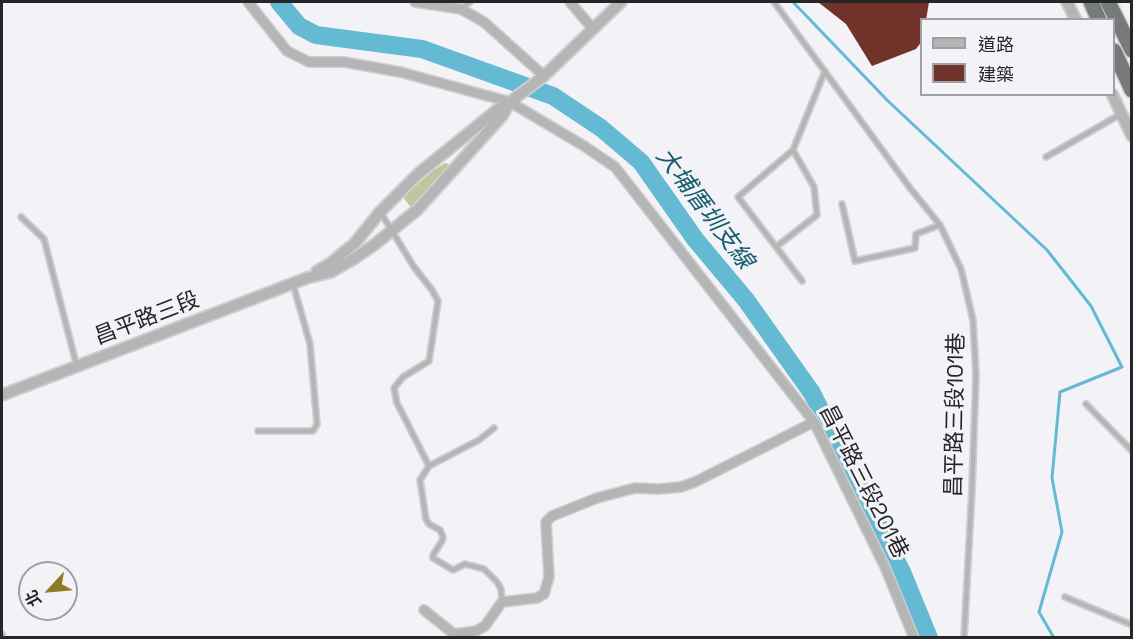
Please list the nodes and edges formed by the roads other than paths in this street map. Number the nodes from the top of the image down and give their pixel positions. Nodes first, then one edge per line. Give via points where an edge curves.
1 (248, 2) edge
2 (415, 2) edge
3 (470, 2) edge
4 (570, 2) edge
5 (621, 2) edge
6 (774, 2) edge
7 (1067, 2) edge
8 (1091, 2) edge
9 (1108, 2) edge
10 (461, 9) junction
11 (1075, 18) edge
12 (1098, 18) edge
13 (593, 29) junction
14 (1131, 51) edge
15 (1115, 55) edge
16 (825, 72) junction
17 (544, 76) junction
18 (1131, 90) edge
19 (1113, 96) edge
20 (510, 102) junction
21 (1121, 114) junction
22 (1131, 136) edge
23 (793, 150) junction
24 (1046, 157) dead end
25 (842, 204) dead end
26 (380, 212) junction
27 (21, 217) dead end
28 (939, 225) junction
29 (391, 230) junction
30 (777, 247) junction
31 (307, 278) junction
32 (802, 281) dead end
33 (293, 284) junction
34 (77, 367) junction
35 (2, 394) edge
36 (1086, 404) dead end
37 (814, 422) junction
38 (494, 428) dead end
39 (258, 431) dead end
40 (1131, 452) edge
41 (429, 466) junction
42 (1065, 597) dead end
43 (502, 602) junction
44 (424, 610) dead end
45 (1131, 626) edge
46 (914, 638) edge
47 (964, 638) edge

1 - 20 street, 昌平路三段201巷 via 287,51 309,62 344,62 400,72
2 - 10 street
3 - 10 lane
4 - 13 street
5 - 13 street, 昌平路三段
6 - 16 lane, 昌平路三段101巷
7 - 11 street
8 - 12 highway
9 - 14 highway
10 - 17 street via 484,22
13 - 17 street, 昌平路三段
15 - 18 highway
16 - 23 lane
16 - 28 lane, 昌平路三段101巷
17 - 20 street, 昌平路三段
19 - 21 street
20 - 26 street, 昌平路三段 via 418,174
20 - 29 street, 昌平路三段 via 437,190
20 - 37 street, 昌平路三段201巷 via 615,168
21 - 22 street
21 - 24 lane
23 - 30 lane via 814,188 817,215
23 - 30 lane via 738,197
25 - 28 lane via 855,261 915,248 916,234
26 - 29 lane
26 - 31 street, 昌平路三段 via 355,243
27 - 34 lane via 44,239
28 - 47 lane, 昌平路三段101巷 via 961,269 973,320 972,489
29 - 31 street, 昌平路三段 via 331,272
29 - 41 lane via 438,301 429,361 394,388 397,403
30 - 32 lane
31 - 33 street, 昌平路三段
33 - 34 street, 昌平路三段
33 - 39 lane via 310,344 317,424 313,431
34 - 35 street, 昌平路三段
36 - 40 lane
37 - 43 street via 695,482 681,487 635,488 552,516 546,522 549,577 544,594
37 - 46 street, 昌平路三段201巷 via 885,567
38 - 41 lane
41 - 43 lane via 420,480 426,519 443,537 433,558 453,570 465,564 484,569 497,582
42 - 45 lane
43 - 44 street via 485,626 454,634

